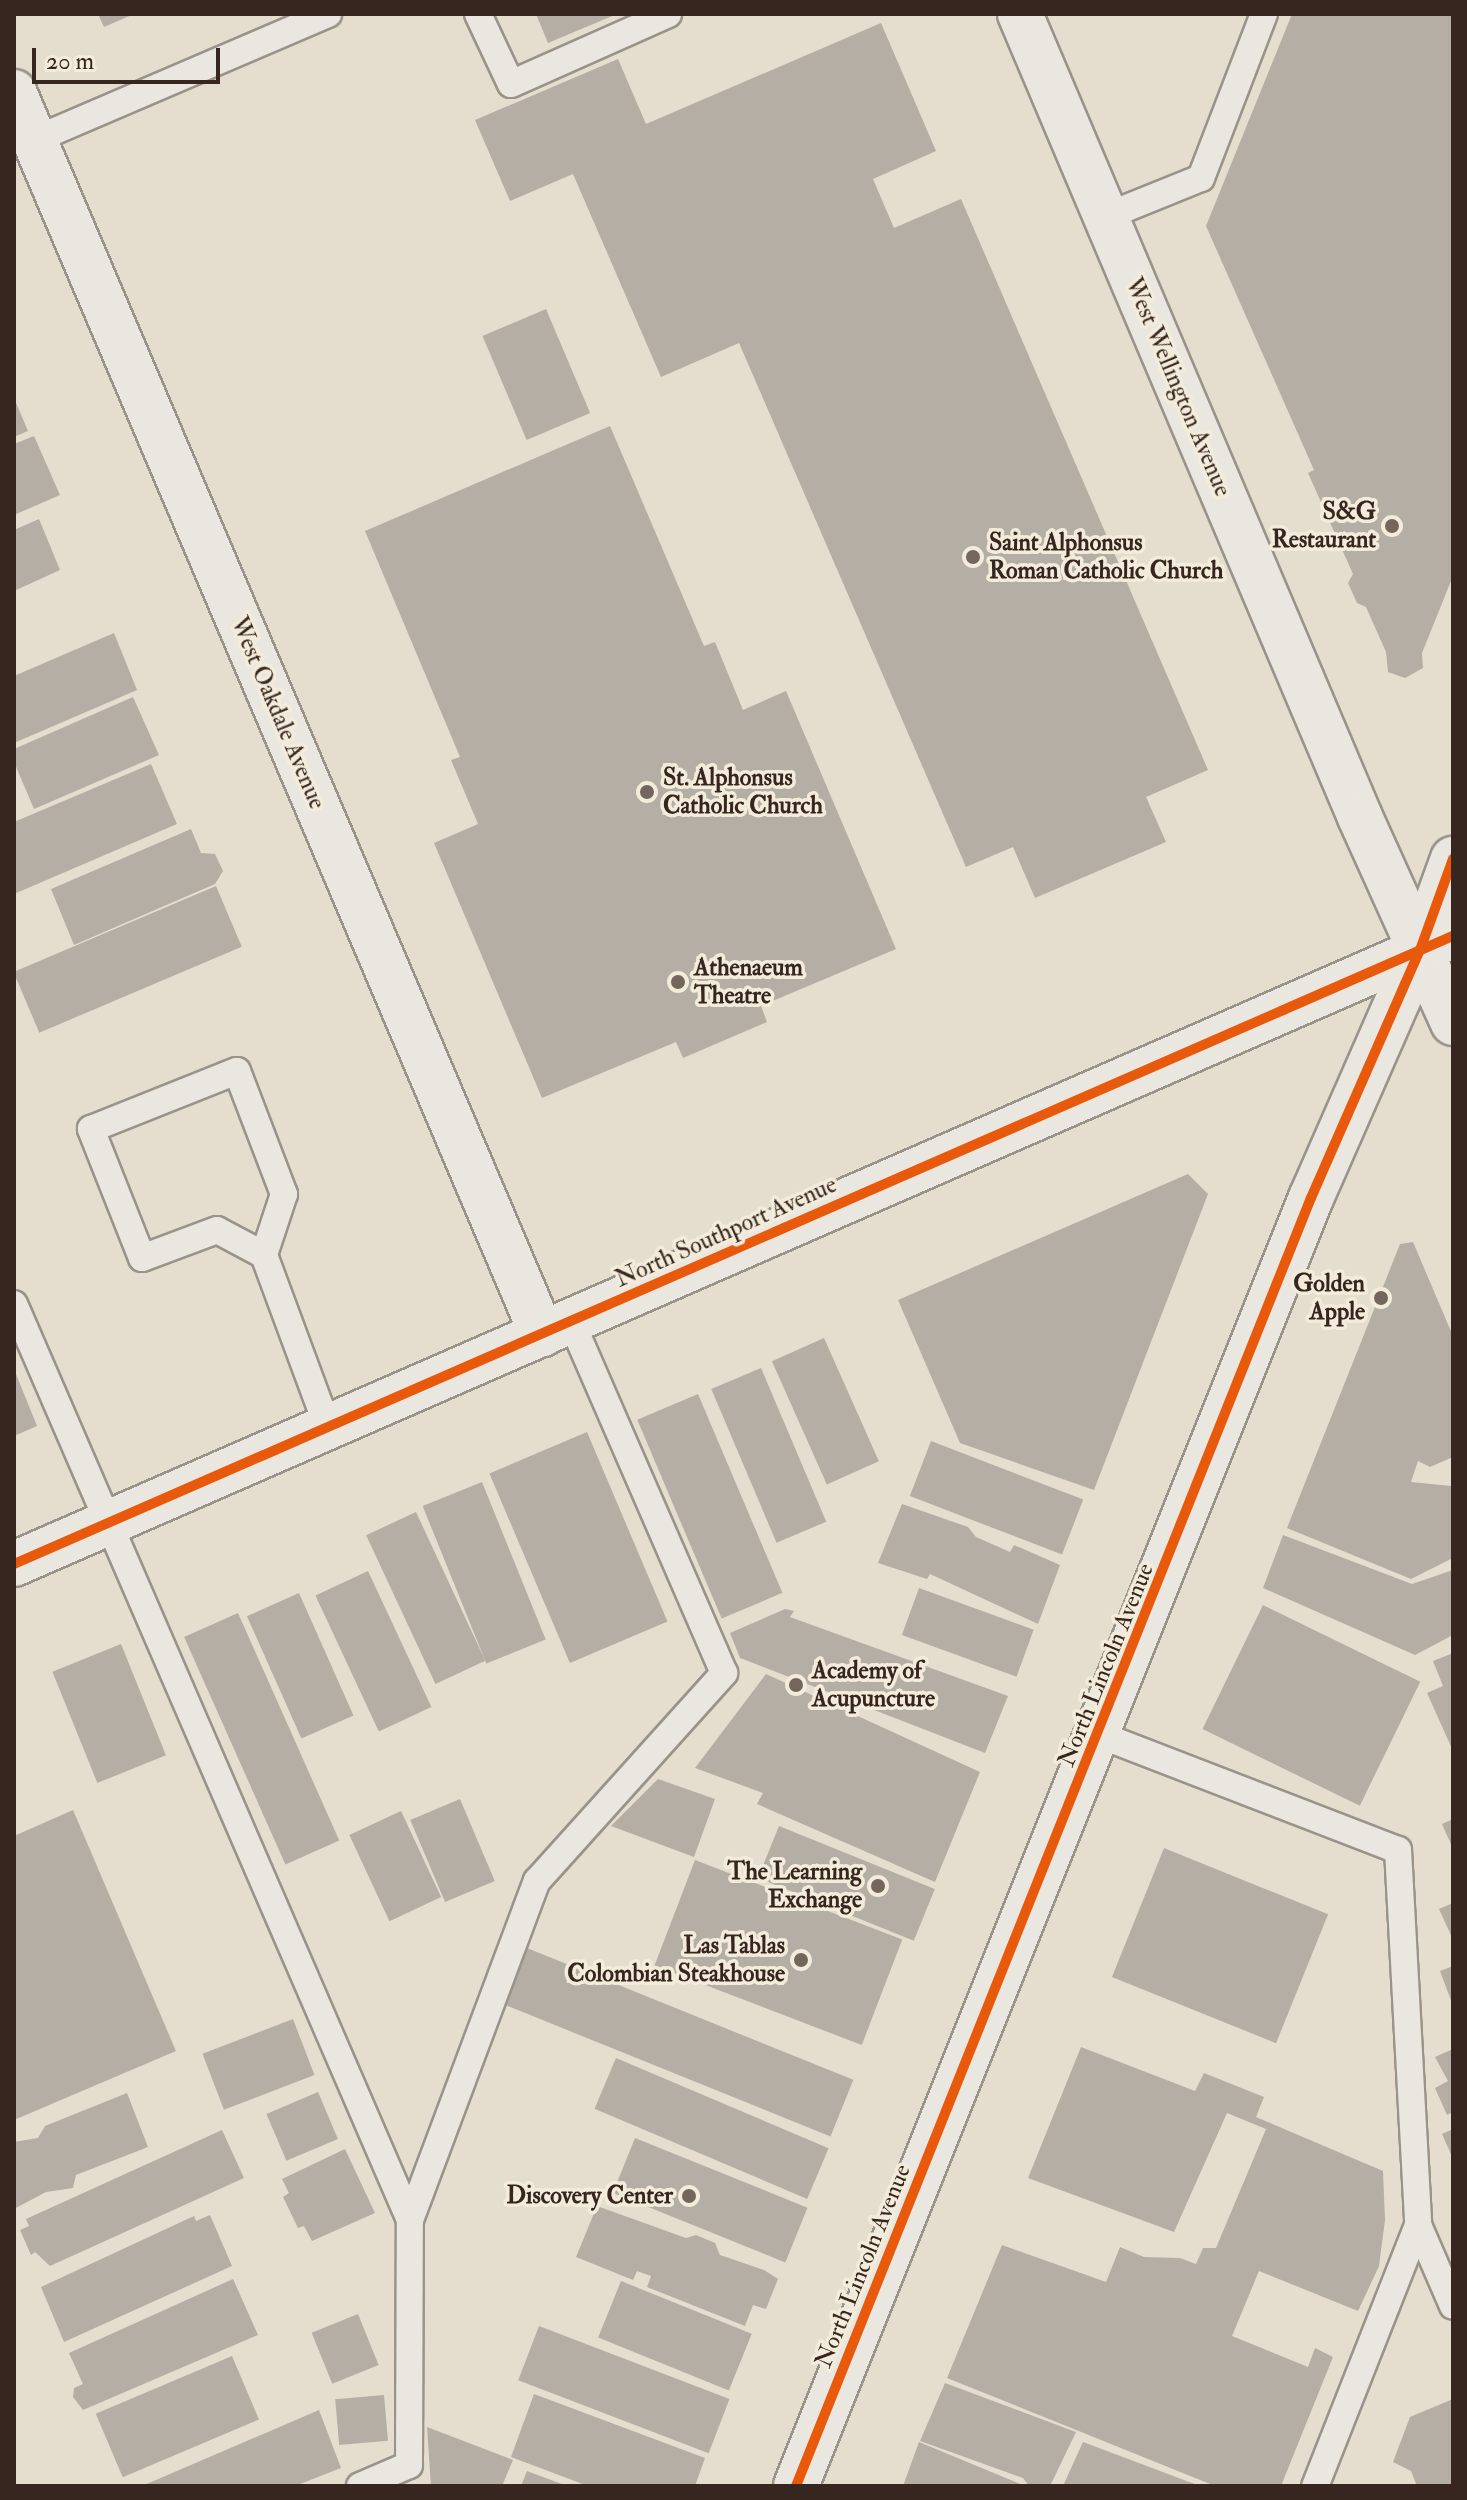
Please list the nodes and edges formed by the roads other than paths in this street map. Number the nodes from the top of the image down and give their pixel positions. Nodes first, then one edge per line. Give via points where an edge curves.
1 (328, 14) edge
2 (478, 14) edge
3 (668, 14) edge
4 (1020, 14) edge
5 (1264, 14) edge
6 (14, 92) edge
7 (34, 140) junction
8 (1107, 216) junction
9 (1453, 859) edge
10 (1436, 943) edge
11 (1453, 1023) edge
12 (264, 1255) junction
13 (14, 1304) edge
14 (556, 1327) junction
15 (328, 1428) junction
16 (108, 1523) junction
17 (14, 1564) edge
18 (1100, 1735) junction
19 (410, 2220) junction
20 (1418, 2225) junction
21 (1453, 2306) edge
22 (360, 2486) edge
23 (796, 2486) edge
24 (1315, 2486) edge

1 - 7 lane
2 - 3 lane via 511,84
4 - 8 street, West Wellington Avenue
5 - 8 lane via 1201,178
6 - 7 street, West Oakdale Avenue
7 - 14 street, West Oakdale Avenue
8 - 10 street, West Wellington Avenue
9 - 10 street, North Lincoln Avenue
10 - 11 street, West Wellington Avenue
10 - 14 street, North Southport Avenue
10 - 18 street, North Lincoln Avenue via 1311,1198
12 - 12 lane via 284,1194 237,1071 91,1129 142,1258 217,1230
12 - 15 lane
13 - 16 lane
14 - 15 street, North Southport Avenue
14 - 19 lane via 724,1673 537,1881
15 - 16 street, North Southport Avenue
16 - 17 street, North Southport Avenue
16 - 19 lane
18 - 20 lane via 1398,1850
18 - 23 street, North Lincoln Avenue
19 - 22 lane via 409,2465
20 - 21 lane
20 - 24 lane

